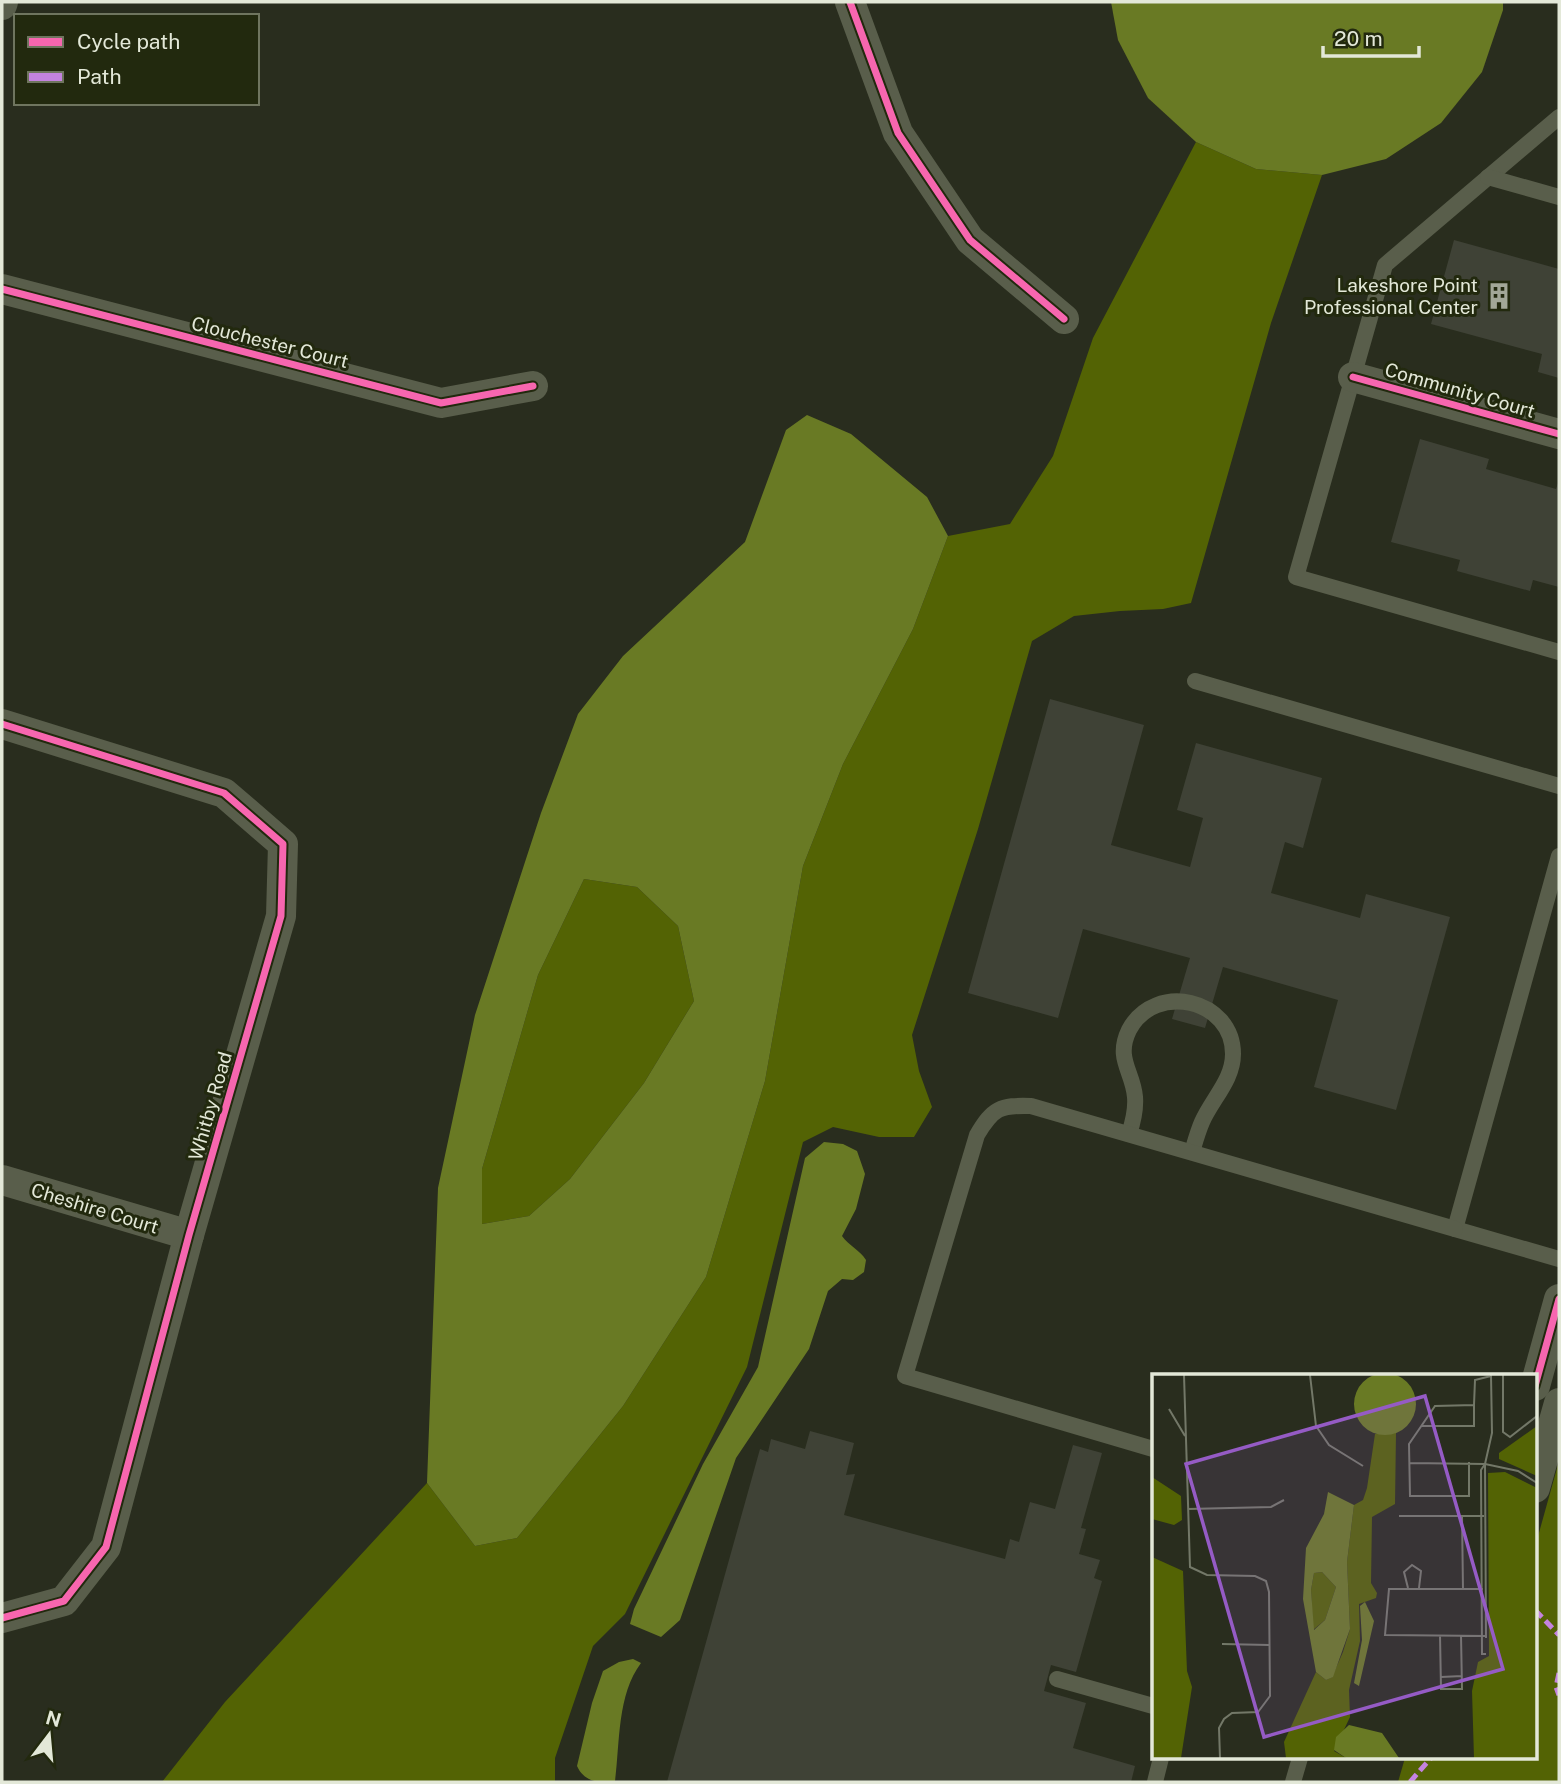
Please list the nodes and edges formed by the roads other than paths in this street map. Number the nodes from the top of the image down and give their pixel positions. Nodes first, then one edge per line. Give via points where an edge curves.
1 (850, 2) edge
2 (1559, 117) edge
3 (1488, 177) junction
4 (1559, 197) edge
5 (2, 289) edge
6 (1064, 320) dead end
7 (1353, 377) junction
8 (533, 386) dead end
9 (1559, 434) edge
10 (1559, 652) edge
11 (1195, 681) dead end
12 (2, 724) edge
13 (1559, 786) edge
14 (1559, 856) edge
15 (1129, 1134) junction
16 (1192, 1152) junction
17 (2, 1180) edge
18 (1455, 1229) junction
19 (189, 1236) junction
20 (1559, 1259) edge
21 (1559, 1299) edge
22 (1536, 1382) edge
23 (1559, 1403) edge
24 (1152, 1449) edge
25 (1536, 1484) edge
26 (2, 1618) edge
27 (1057, 1679) dead end
28 (1152, 1706) edge
29 (1160, 1760) edge
30 (1297, 1760) edge
31 (1155, 1782) edge
32 (1293, 1782) edge

1 - 6 street via 898,133 970,240
2 - 3 lane
3 - 4 lane
3 - 7 lane via 1385,265
5 - 8 street, Clouchester Court via 441,402
7 - 9 street, Community Court
7 - 10 lane via 1296,577
11 - 13 lane
12 - 19 street, Whitby Road via 224,793 283,844 281,916
14 - 18 lane
15 - 16 lane
15 - 16 lane via 1135,1096 1124,1066 1129,1030 1156,1005 1192,1002 1222,1021 1233,1054 1230,1071 1202,1121
15 - 24 lane via 1031,1105 1007,1105 989,1115 977,1135 905,1376
16 - 18 lane
17 - 19 street, Cheshire Court
18 - 20 lane
19 - 26 street, Whitby Road via 106,1547 64,1601
21 - 22 street
23 - 25 street
27 - 28 lane
29 - 31 lane
30 - 32 lane

